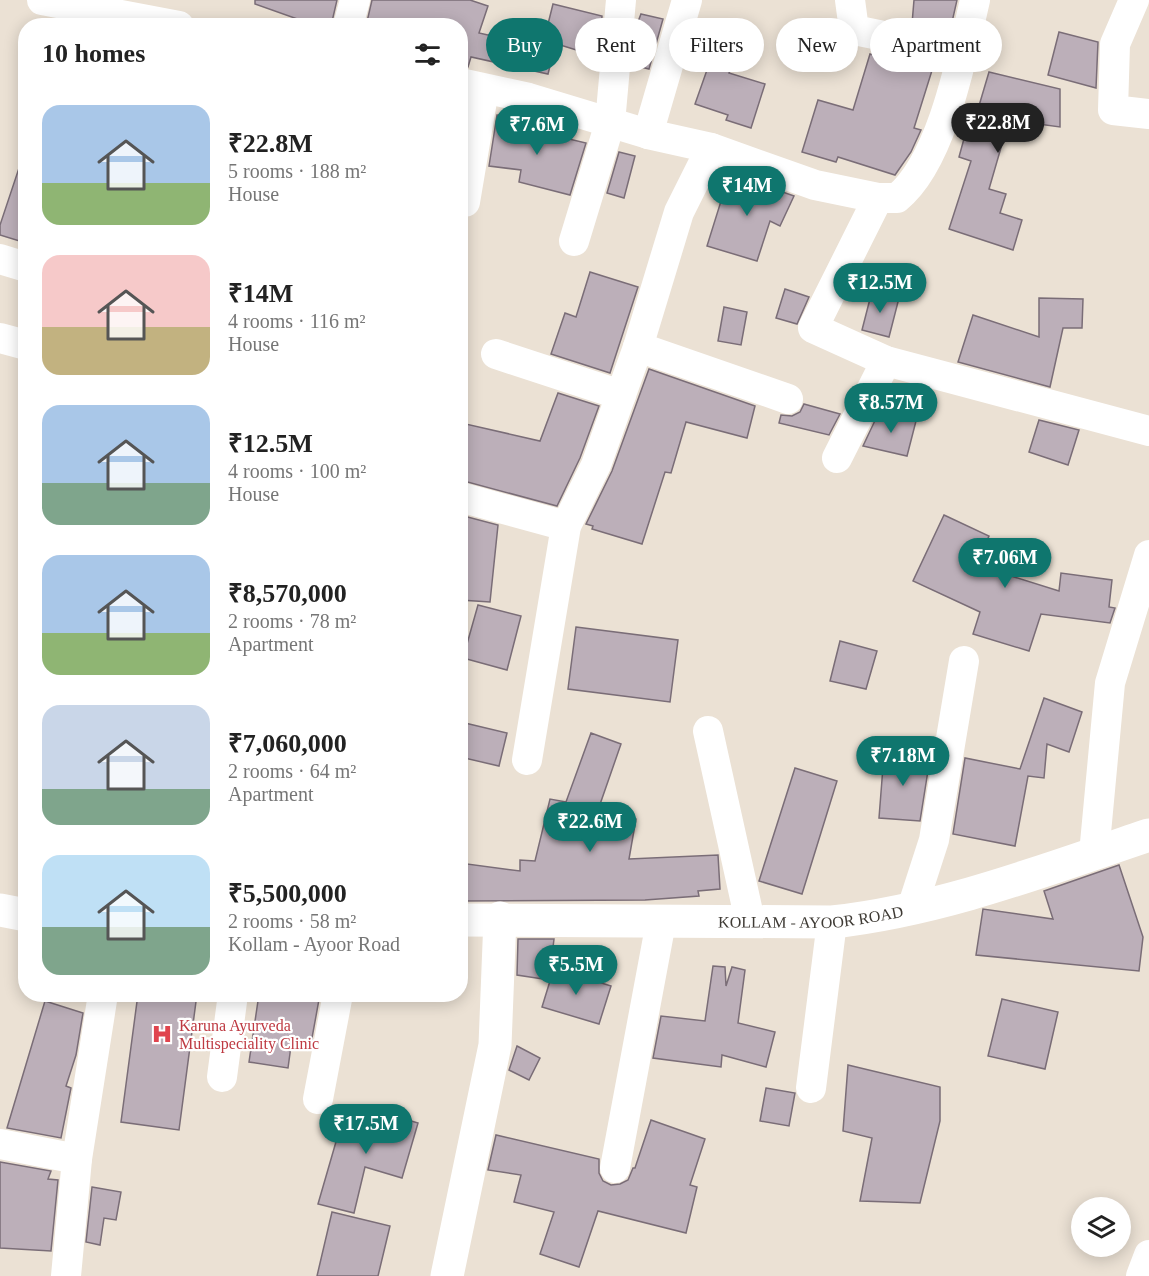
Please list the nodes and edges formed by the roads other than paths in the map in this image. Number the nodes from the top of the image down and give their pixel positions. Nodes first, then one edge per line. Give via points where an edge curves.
1 (42, 0) edge
2 (355, 0) edge
3 (621, 0) edge
4 (687, 0) edge
5 (850, 0) edge
6 (975, 0) edge
7 (1134, 0) edge
8 (137, 18) edge
9 (350, 18) edge
10 (971, 18) edge
11 (870, 33) edge
12 (957, 72) edge
13 (472, 86) edge
14 (1149, 114) edge
15 (610, 123) junction
16 (648, 134) junction
17 (711, 148) junction
18 (468, 152) edge
19 (878, 198) junction
20 (574, 241) dead end
21 (0, 259) edge
22 (18, 265) edge
23 (0, 338) edge
24 (18, 343) edge
25 (638, 347) junction
26 (496, 354) dead end
27 (886, 361) junction
28 (621, 395) junction
29 (788, 399) dead end
30 (1149, 431) edge
31 (837, 458) dead end
32 (468, 499) edge
33 (566, 526) junction
34 (1149, 555) edge
35 (964, 661) dead end
36 (708, 731) dead end
37 (527, 760) dead end
38 (1149, 835) edge
39 (1094, 854) junction
40 (912, 908) junction
41 (0, 910) edge
42 (18, 913) edge
43 (500, 918) junction
44 (468, 920) edge
45 (750, 921) junction
46 (662, 922) junction
47 (832, 922) junction
48 (102, 1002) edge
49 (232, 1002) edge
50 (336, 1002) edge
51 (222, 1077) dead end
52 (811, 1088) dead end
53 (318, 1099) dead end
54 (0, 1144) edge
55 (77, 1159) junction
56 (615, 1168) dead end
57 (1149, 1255) edge
58 (66, 1276) edge
59 (447, 1276) edge
60 (1141, 1276) edge

1 - 8 street
2 - 9 street
3 - 15 street
4 - 16 street
5 - 11 street via 854,30
6 - 10 street
7 - 14 street via 1115,44 1113,110
12 - 19 street via 922,172 897,198
13 - 15 street via 529,98
13 - 18 street
15 - 16 street
15 - 20 street
16 - 17 street
17 - 19 street via 815,185
17 - 25 street via 679,212
19 - 27 street via 813,328
21 - 22 street
23 - 24 street
25 - 28 street
25 - 29 street
26 - 28 street
27 - 30 street
27 - 31 street
28 - 33 street via 596,465
32 - 33 street
33 - 37 street
34 - 39 street via 1110,683
35 - 40 street via 934,840
36 - 45 street
38 - 39 main road, KOLLAM - AYOOR ROAD
39 - 40 main road, KOLLAM - AYOOR ROAD via 1015,882
40 - 47 main road, KOLLAM - AYOOR ROAD
41 - 42 main road
43 - 44 main road, KOLLAM - AYOOR ROAD
43 - 46 main road, KOLLAM - AYOOR ROAD
43 - 59 main road via 495,1045
45 - 46 main road, KOLLAM - AYOOR ROAD
45 - 47 main road, KOLLAM - AYOOR ROAD
46 - 56 street
47 - 52 street
48 - 55 street
49 - 51 street
50 - 53 street
54 - 55 street
55 - 58 street
57 - 60 street

